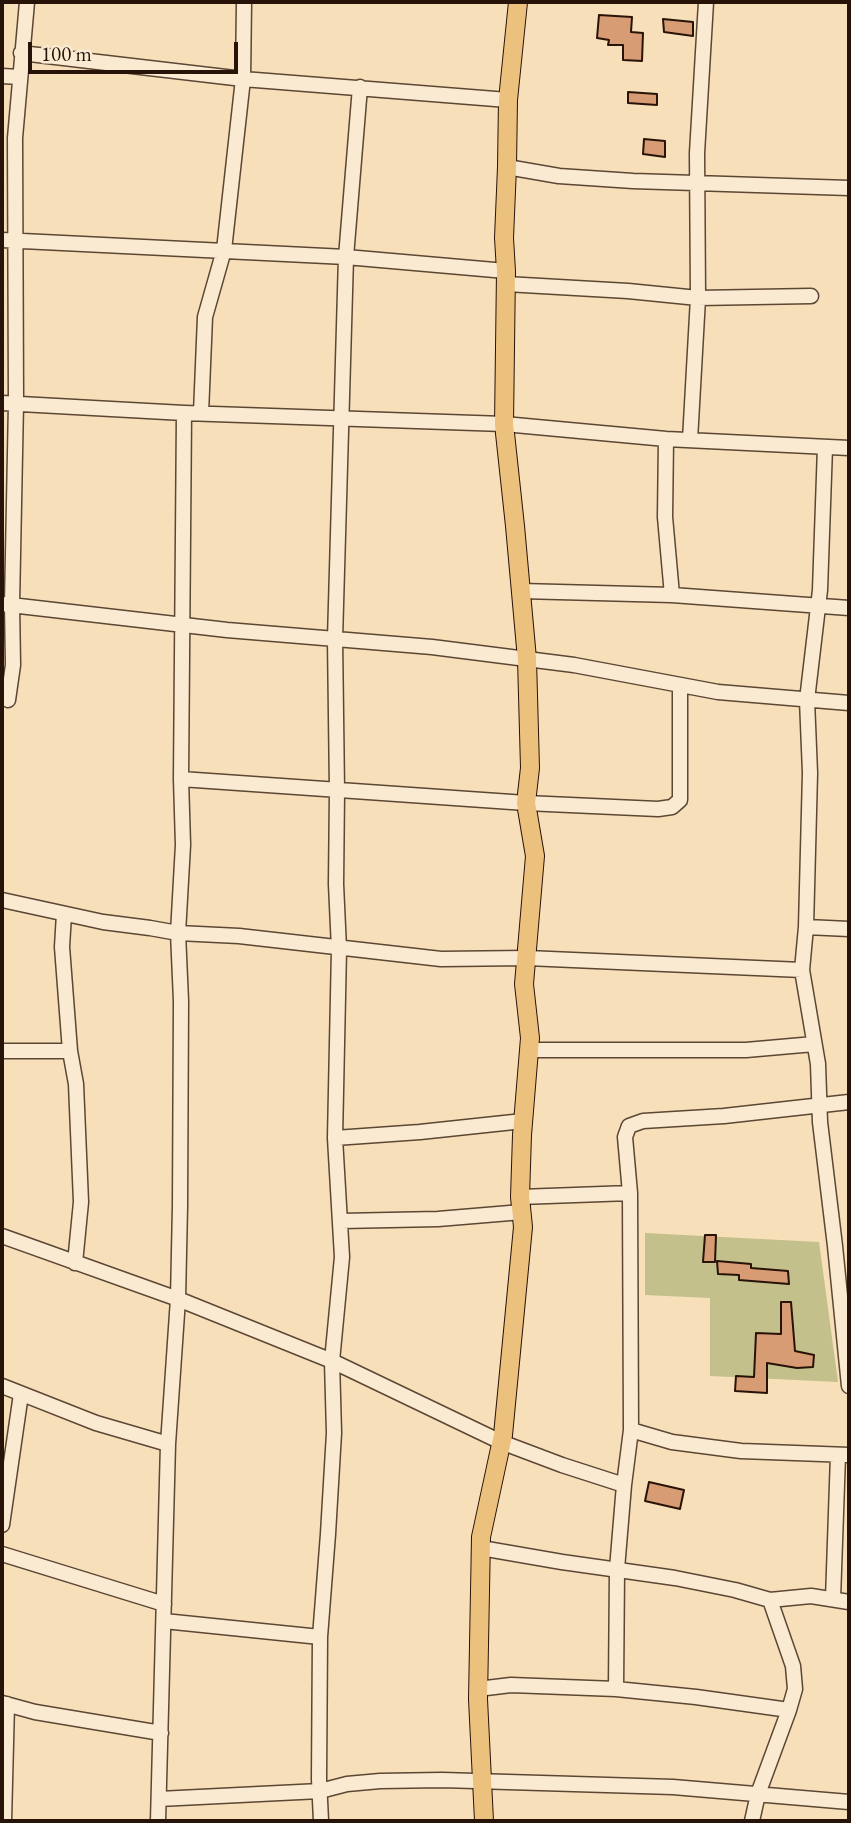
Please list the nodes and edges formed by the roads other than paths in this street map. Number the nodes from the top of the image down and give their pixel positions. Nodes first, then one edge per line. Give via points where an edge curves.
1 (27, 2) edge
2 (244, 2) edge
3 (518, 2) edge
4 (706, 2) edge
5 (21, 53) junction
6 (2, 76) edge
7 (19, 77) junction
8 (243, 79) junction
9 (360, 87) junction
10 (508, 100) junction
11 (507, 167) junction
12 (697, 183) junction
13 (849, 188) edge
14 (8, 241) edge
15 (224, 250) junction
16 (346, 257) junction
17 (506, 278) junction
18 (811, 296) dead end
19 (698, 298) junction
20 (9, 403) edge
21 (184, 413) junction
22 (201, 413) junction
23 (340, 419) junction
24 (504, 424) junction
25 (666, 439) junction
26 (690, 440) junction
27 (825, 447) junction
28 (849, 448) edge
29 (521, 591) junction
30 (672, 594) junction
31 (7, 604) edge
32 (818, 607) junction
33 (849, 608) edge
34 (182, 624) junction
35 (335, 639) junction
36 (527, 659) junction
37 (680, 685) junction
38 (8, 699) dead end
39 (807, 700) junction
40 (849, 703) edge
41 (181, 779) junction
42 (337, 791) junction
43 (526, 803) junction
44 (2, 900) edge
45 (64, 914) junction
46 (806, 927) junction
47 (849, 929) edge
48 (178, 933) junction
49 (339, 949) junction
50 (527, 958) junction
51 (802, 970) junction
52 (814, 1044) junction
53 (529, 1050) junction
54 (2, 1051) edge
55 (70, 1051) junction
56 (849, 1102) edge
57 (820, 1106) junction
58 (523, 1121) junction
59 (335, 1138) junction
60 (630, 1193) junction
61 (521, 1204) junction
62 (341, 1221) junction
63 (2, 1236) edge
64 (75, 1263) junction
65 (177, 1299) junction
66 (332, 1361) junction
67 (2, 1386) edge
68 (849, 1386) edge
69 (21, 1394) junction
70 (631, 1430) junction
71 (501, 1442) junction
72 (168, 1444) junction
73 (844, 1455) edge
74 (624, 1485) junction
75 (2, 1525) edge
76 (481, 1548) junction
77 (2, 1554) edge
78 (617, 1569) junction
79 (833, 1599) junction
80 (769, 1600) junction
81 (849, 1602) edge
82 (163, 1604) junction
83 (164, 1621) junction
84 (320, 1637) junction
85 (478, 1689) junction
86 (616, 1689) junction
87 (4, 1703) edge
88 (789, 1710) junction
89 (161, 1733) junction
90 (482, 1781) junction
91 (320, 1791) junction
92 (758, 1794) junction
93 (159, 1799) junction
94 (849, 1802) edge
95 (3, 1815) edge
96 (158, 1821) edge
97 (321, 1821) edge
98 (484, 1821) edge
99 (751, 1821) edge

1 - 5 street
2 - 8 street
3 - 10 main road
4 - 12 street
5 - 7 street
5 - 8 street
6 - 7 street
7 - 14 street
8 - 9 street
8 - 15 street
9 - 10 street
9 - 16 street
10 - 11 main road
11 - 12 street via 559,176
11 - 17 main road
12 - 13 street
12 - 19 street
14 - 15 street
14 - 20 street
15 - 16 street
15 - 22 street via 205,317
16 - 17 street
16 - 23 street
17 - 19 street
17 - 24 main road
18 - 19 street
19 - 26 street
20 - 21 street
20 - 31 street
21 - 22 street
21 - 34 street
22 - 23 street
23 - 24 street
23 - 35 street
24 - 25 street
24 - 29 main road
25 - 26 street
25 - 30 street
26 - 27 street
27 - 28 street
27 - 32 street
29 - 30 street
29 - 36 main road
30 - 32 street
31 - 34 street
31 - 38 street via 13,665
32 - 33 street
32 - 39 street
34 - 35 street
34 - 41 street
35 - 36 street
35 - 42 street
36 - 37 street
36 - 43 main road via 530,768
37 - 39 street
37 - 43 street via 680,800 672,807
39 - 40 street
39 - 46 street
41 - 42 street
41 - 48 street
42 - 43 street
42 - 49 street
43 - 50 main road via 535,856
44 - 45 street
45 - 48 street
45 - 55 street
46 - 47 street
46 - 51 street
48 - 49 street
48 - 65 street
49 - 50 street via 440,959
49 - 59 street
50 - 51 street
50 - 53 main road via 524,984
51 - 52 street
52 - 53 street via 746,1050
52 - 57 street
53 - 58 main road
54 - 55 street
55 - 64 street via 76,1084 81,1202
56 - 57 street
57 - 60 street via 643,1121 629,1126 625,1137
57 - 68 street
58 - 59 street
58 - 61 main road
59 - 62 street
60 - 61 street
60 - 70 street
61 - 62 street via 438,1219
61 - 71 main road via 523,1227
62 - 66 street
63 - 64 street
64 - 65 street
65 - 66 street
65 - 72 street
66 - 71 street
66 - 84 street via 334,1433
67 - 69 street
69 - 72 street
69 - 75 street
70 - 73 street via 672,1442 741,1451
70 - 74 street
71 - 74 street
71 - 76 main road
72 - 82 street
73 - 79 street
74 - 78 street
76 - 78 street
76 - 85 main road
77 - 82 street
78 - 80 street
78 - 86 street
79 - 80 street
79 - 81 street
80 - 88 street via 793,1666 795,1689
82 - 83 street
83 - 84 street
83 - 89 street
84 - 91 street
85 - 86 street via 510,1685
85 - 90 main road
86 - 88 street
87 - 89 street
87 - 95 street
88 - 92 street
89 - 93 street
90 - 91 street via 380,1781
90 - 92 street
90 - 98 main road
91 - 93 street
91 - 97 street
92 - 94 street
92 - 99 street
93 - 96 street

